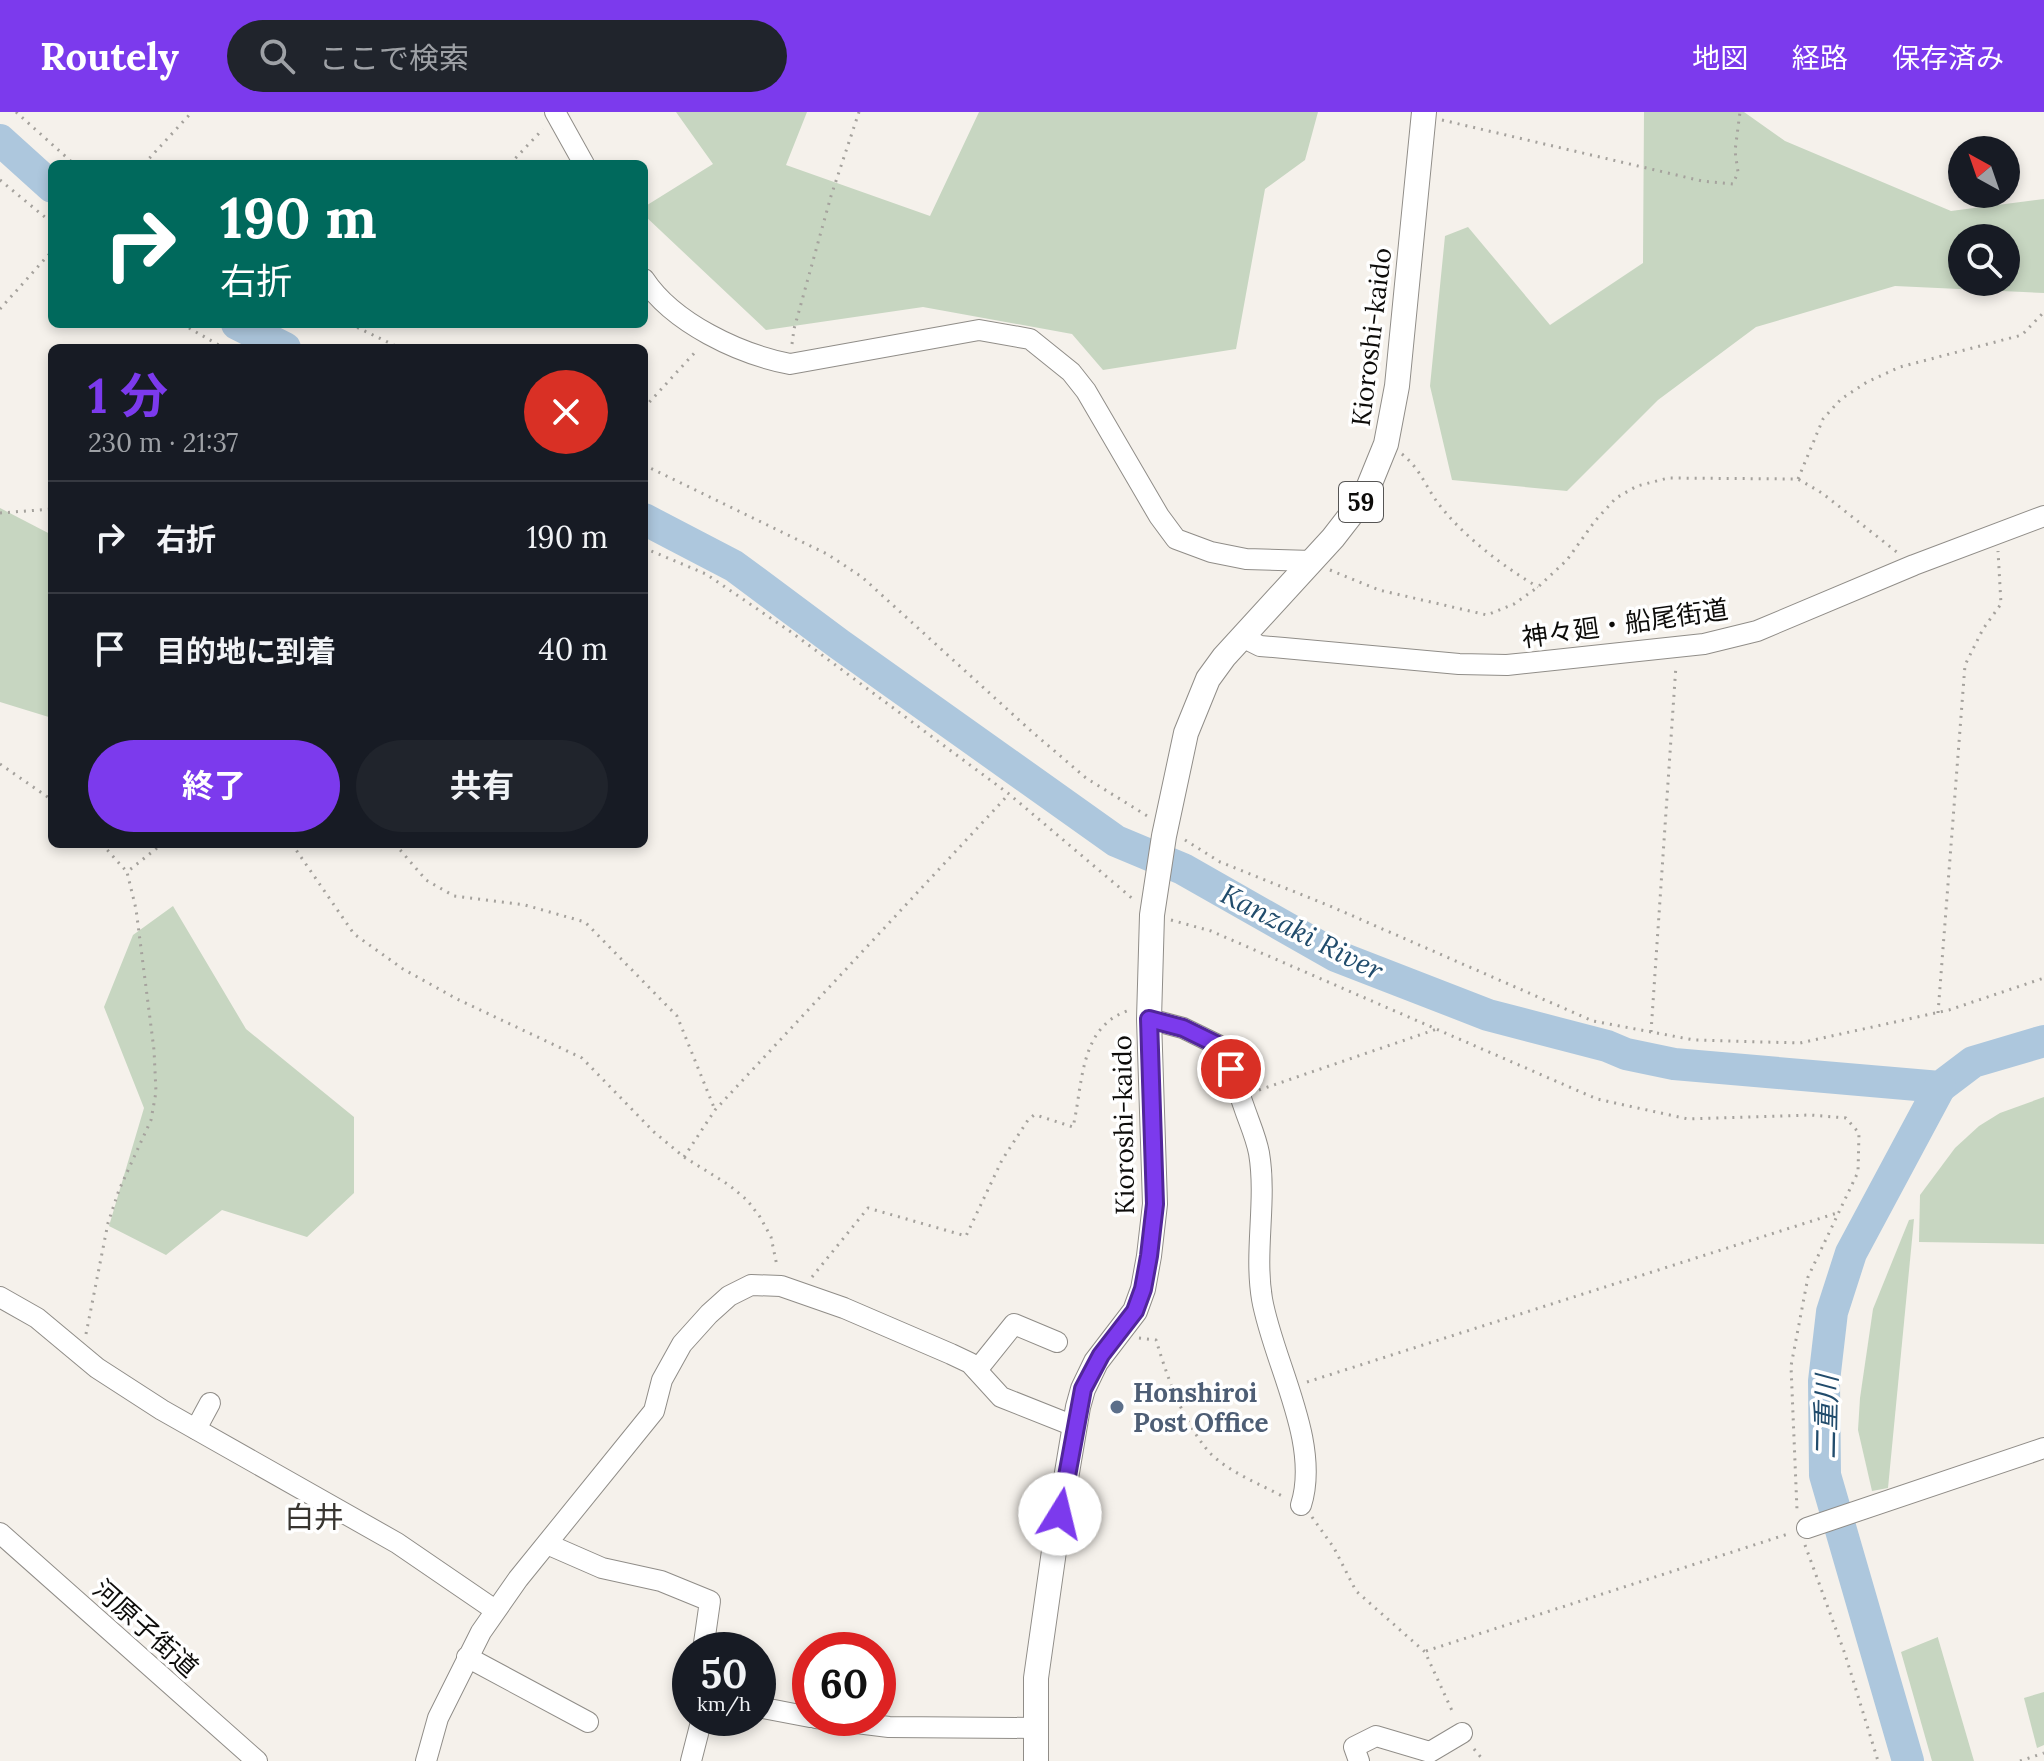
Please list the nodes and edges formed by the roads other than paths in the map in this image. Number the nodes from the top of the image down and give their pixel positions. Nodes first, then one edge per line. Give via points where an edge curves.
1 (556, 113) edge
2 (1423, 114) edge
3 (582, 160) edge
4 (648, 284) edge
5 (2044, 516) edge
6 (1312, 561) junction
7 (1242, 637) junction
8 (1150, 1011) junction
9 (0, 1297) edge
10 (1057, 1342) dead end
11 (977, 1370) junction
12 (215, 1406) dead end
13 (1074, 1426) junction
14 (201, 1432) junction
15 (2044, 1448) edge
16 (1301, 1505) road end
17 (1803, 1529) road end
18 (0, 1533) edge
19 (547, 1544) junction
20 (495, 1610) junction
21 (704, 1632) edge
22 (467, 1657) junction
23 (588, 1722) dead end
24 (896, 1727) edge
25 (1036, 1728) junction
26 (1462, 1733) road end
27 (697, 1736) edge
28 (257, 1761) edge
29 (426, 1761) edge
30 (691, 1761) edge
31 (1036, 1761) edge
32 (1359, 1761) edge

1 - 3 street
2 - 6 main road, Kioroshi-kaido / 59 via 1397,386 1386,444 1364,498
4 - 6 street via 669,308 711,335 790,364 979,330 1030,339 1086,391 1176,539 1246,559
5 - 7 street, 神々廻・船尾街道 via 1757,631 1704,644 1507,665 1260,646
6 - 7 main road, Kioroshi-kaido / 59
7 - 8 main road, Kioroshi-kaido / 59 via 1208,679 1183,747 1153,907
8 - 13 main road, Kioroshi-kaido / 59 via 1155,1204 1143,1289 1135,1311 1091,1371
8 - 16 street via 1226,1049 1259,1152 1258,1273 1304,1450
9 - 14 street via 37,1318 97,1368
10 - 11 street via 1014,1324
11 - 13 street via 1001,1397
11 - 19 street via 844,1308 790,1289 751,1285 729,1296 682,1344 662,1380 654,1411
12 - 14 street
13 - 25 main road, Kioroshi-kaido / 59 via 1036,1678
14 - 20 street via 397,1543
15 - 17 street
18 - 28 street, 河原子街道
19 - 20 street
19 - 21 street via 602,1568 661,1581 710,1601
20 - 22 street
22 - 23 street
22 - 29 street via 438,1718
24 - 25 street
25 - 31 main road, Kioroshi-kaido / 59
26 - 32 street via 1430,1752 1376,1736 1354,1747
27 - 30 street

